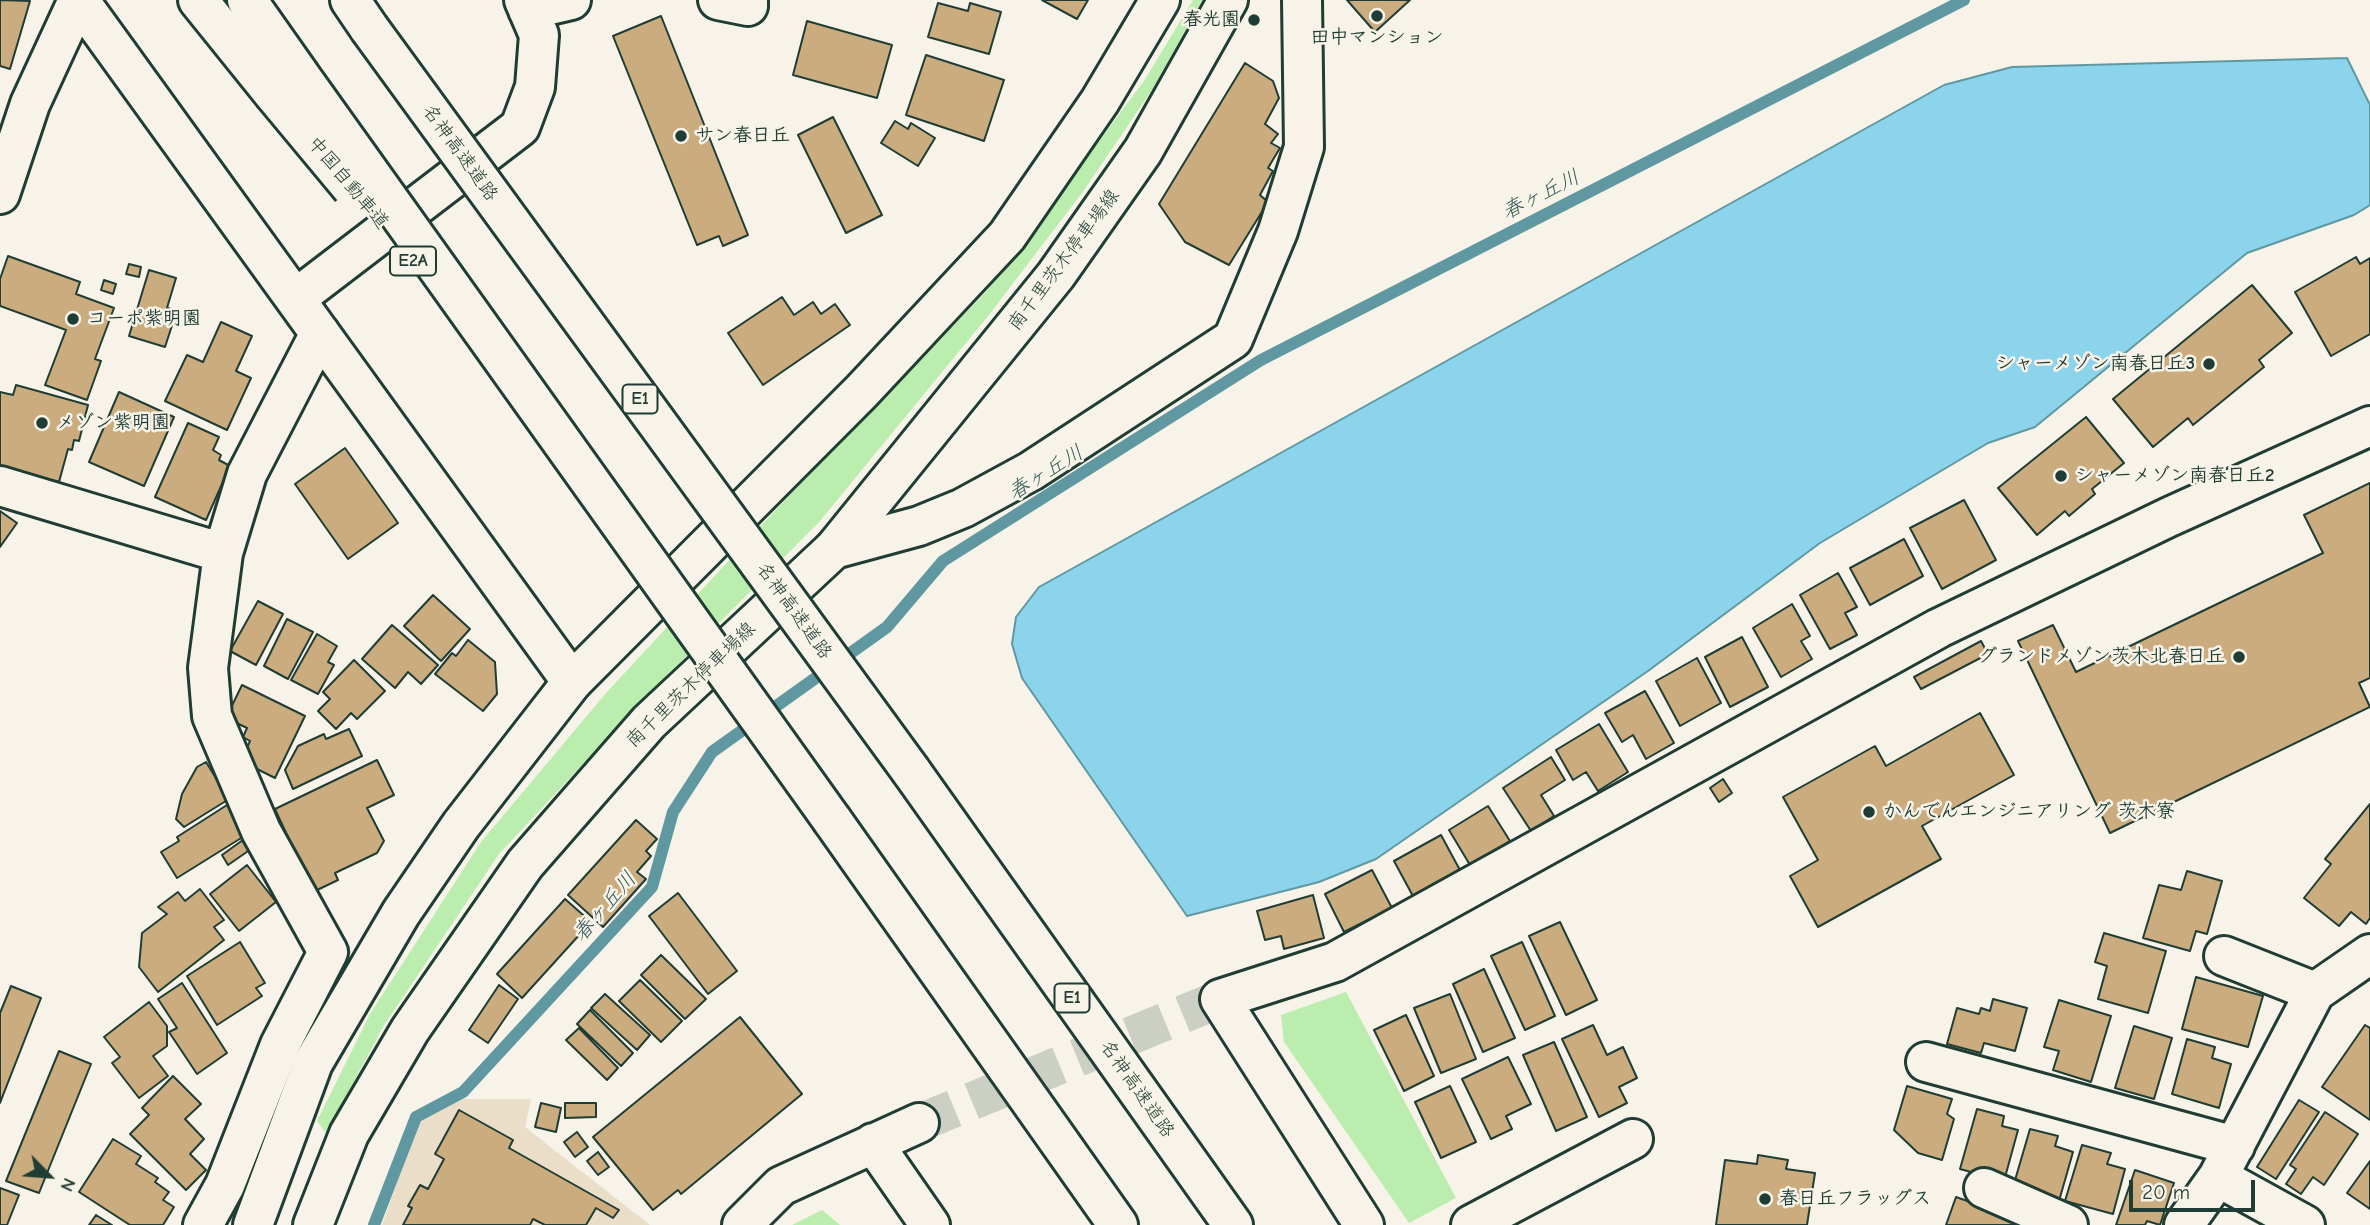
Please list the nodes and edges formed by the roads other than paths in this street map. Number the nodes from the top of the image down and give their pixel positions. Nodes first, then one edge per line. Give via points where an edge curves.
1 (79, 0) edge
2 (198, 0) edge
3 (247, 0) edge
4 (571, 0) edge
5 (719, 0) edge
6 (748, 0) edge
7 (1160, 0) edge
8 (1228, 0) edge
9 (1302, 0) edge
10 (526, 5) edge
11 (359, 14) edge
12 (286, 84) junction
13 (0, 194) edge
14 (295, 299) junction
15 (320, 333) junction
16 (2370, 426) edge
17 (0, 486) edge
18 (834, 549) junction
19 (223, 553) junction
20 (572, 682) junction
21 (2370, 954) edge
22 (2224, 956) dead end
23 (2315, 992) junction
24 (1926, 1062) dead end
25 (919, 1124) tunnel mouth
26 (1633, 1139) dead end
27 (873, 1143) junction
28 (2226, 1161) junction
29 (1984, 1188) dead end
30 (204, 1225) edge
31 (253, 1225) edge
32 (313, 1225) edge
33 (742, 1225) edge
34 (930, 1225) edge
35 (1118, 1225) edge
36 (1233, 1225) edge
37 (1364, 1225) edge
38 (1471, 1225) edge
39 (2067, 1225) edge
40 (2184, 1225) edge
41 (2305, 1225) edge

1 - 13 main road via 30,104
1 - 14 main road
2 - 12 main road, 中国自動車道 / E2A
3 - 12 main road
4 - 10 main road
5 - 6 main road via 748,6
7 - 20 main road via 1100,101 1007,236 862,391
8 - 18 main road, 南千里茨木停車場線 via 1143,151 1056,275
9 - 18 main road via 1304,147 1278,231 1233,339 1031,471 963,508 919,526
10 - 14 main road via 539,36 535,87 520,127
11 - 36 main road, 名神高速道路 / E1, bridge via 911,771
12 - 35 main road, 中国自動車道 / E2A, bridge via 553,429
14 - 15 main road
15 - 19 main road via 247,474
15 - 20 main road
16 - 37 main road via 1939,628 1335,962 1220,999
17 - 19 main road
18 - 32 main road, 南千里茨木停車場線 via 649,722 525,864 410,1030 349,1134
19 - 30 main road via 208,668 212,716 261,831 328,953 280,1045 225,1185
20 - 31 main road via 461,825 401,913 313,1063
21 - 23 main road
22 - 23 main road
23 - 28 main road
24 - 28 main road
25 - 27 main road
26 - 38 main road
27 - 33 main road via 781,1186
27 - 34 main road
28 - 40 main road
28 - 41 main road
29 - 39 main road

